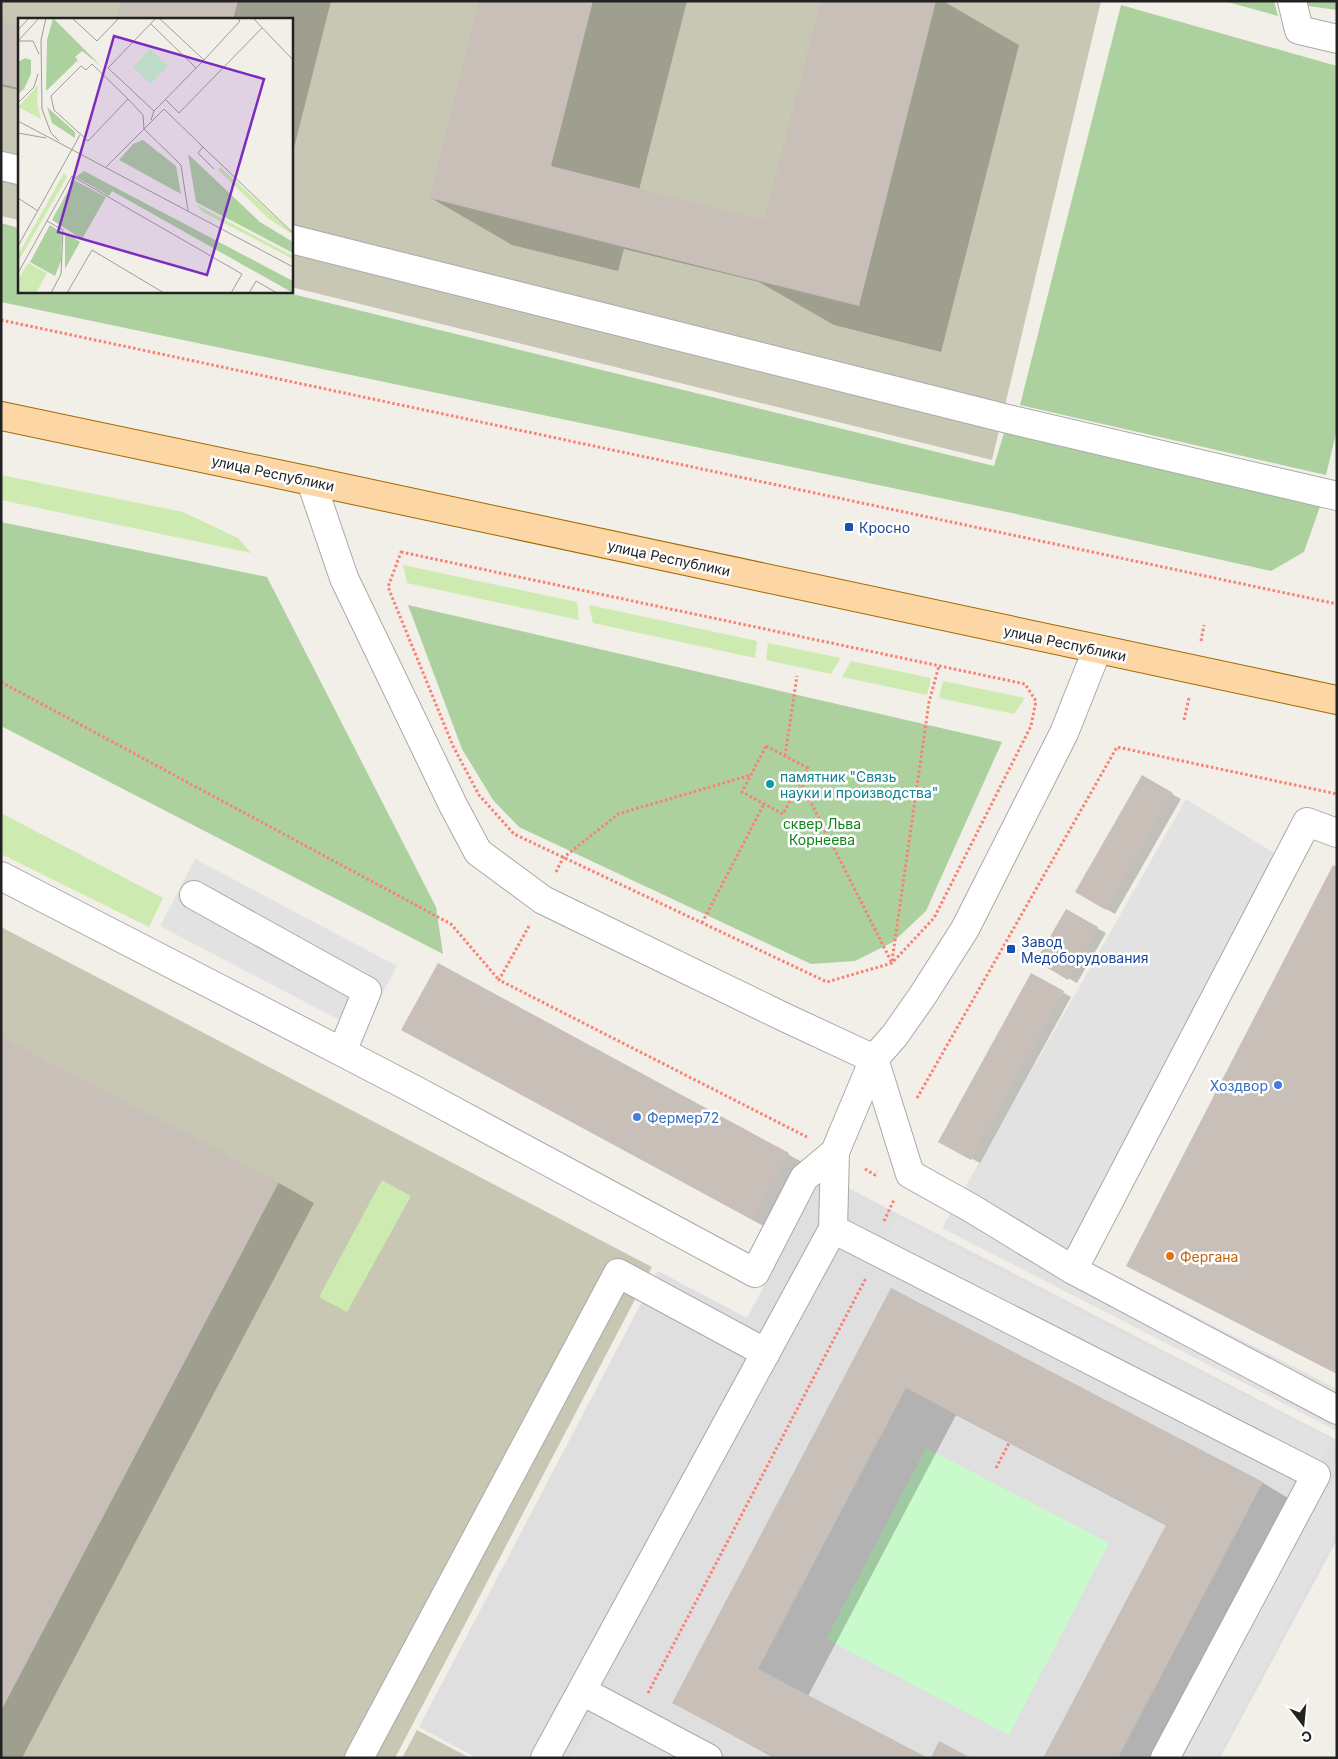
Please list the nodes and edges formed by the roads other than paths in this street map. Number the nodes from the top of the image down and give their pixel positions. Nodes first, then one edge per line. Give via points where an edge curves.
1 (1292, 1) edge
2 (1337, 39) edge
3 (1, 166) edge
4 (18, 170) edge
5 (292, 239) edge
6 (1, 416) edge
7 (311, 480) junction
8 (1337, 496) edge
9 (1097, 650) junction
10 (1337, 700) edge
11 (1337, 833) edge
12 (1, 876) edge
13 (194, 895) dead end
14 (342, 1052) junction
15 (874, 1059) junction
16 (835, 1152) junction
17 (833, 1229) junction
18 (1073, 1270) junction
19 (766, 1353) junction
20 (1337, 1410) edge
21 (582, 1691) junction
22 (358, 1758) edge
23 (545, 1758) edge
24 (708, 1758) edge
25 (1165, 1758) edge

1 - 2 lane via 1298,30
3 - 4 lane
5 - 8 lane via 1008,419
6 - 7 main road, улица Республики
7 - 9 main road, улица Республики
7 - 15 lane via 344,578 478,852 543,900
9 - 10 main road, улица Республики
9 - 15 lane via 1064,733 965,929 895,1035
11 - 18 lane via 1307,822
12 - 14 lane
13 - 14 lane via 367,991
14 - 16 lane via 755,1273 804,1178
15 - 16 lane
15 - 18 lane via 910,1174
16 - 17 lane
17 - 19 lane
17 - 25 lane via 1316,1475
18 - 20 lane
19 - 21 lane
19 - 22 lane via 618,1273
21 - 23 lane
21 - 24 lane

